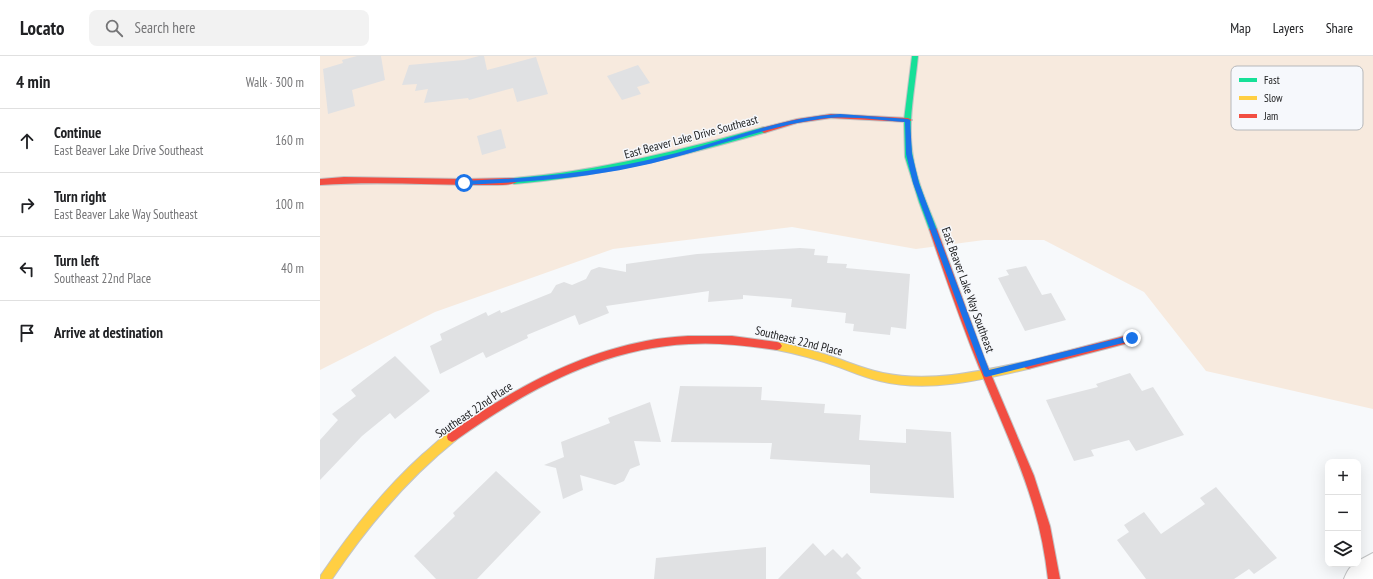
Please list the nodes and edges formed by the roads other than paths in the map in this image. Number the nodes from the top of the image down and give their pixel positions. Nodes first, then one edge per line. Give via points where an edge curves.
1 (915, 56) edge
2 (908, 120) junction
3 (320, 182) edge
4 (1132, 338) dead end
5 (986, 374) junction
6 (1373, 568) edge
7 (326, 579) edge
8 (1054, 579) edge
9 (1358, 579) edge

1 - 2 street
2 - 3 street, East Beaver Lake Drive Southeast via 822,117 783,124 635,165 540,179 464,183 341,179
2 - 5 street, East Beaver Lake Way Southeast via 909,154 916,183
4 - 5 street, Southeast 22nd Place
5 - 7 street, Southeast 22nd Place via 926,380 881,378 828,359 744,340 703,338 661,341 609,354 550,376 505,401 461,431 417,467 373,513
5 - 8 street, East Beaver Lake Way Southeast via 1034,490 1047,531
6 - 9 street

